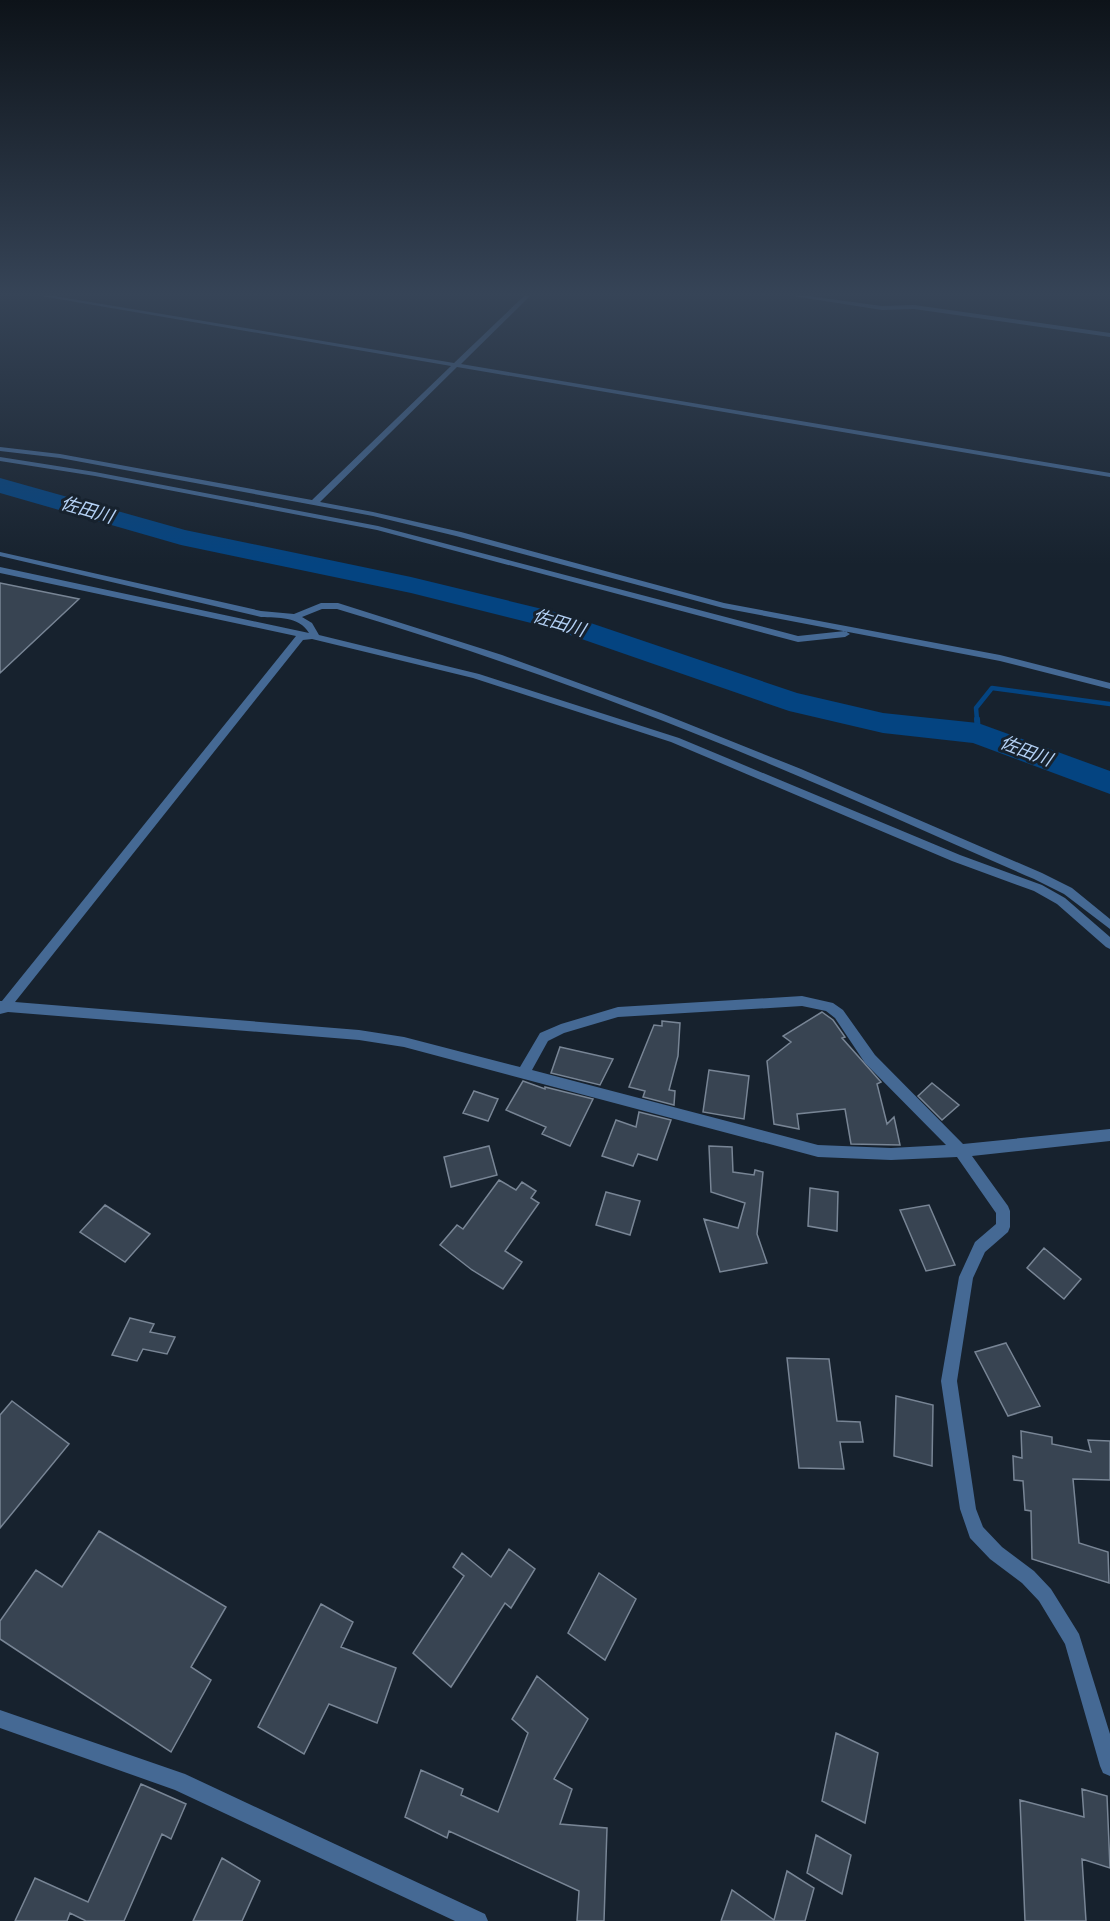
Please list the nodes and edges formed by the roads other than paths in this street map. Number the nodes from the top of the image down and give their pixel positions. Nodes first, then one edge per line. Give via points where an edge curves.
1 (435, 386) edge
2 (579, 386) edge
3 (0, 448) edge
4 (0, 459) edge
5 (1110, 475) edge
6 (314, 503) junction
7 (0, 555) edge
8 (0, 570) edge
9 (295, 617) junction
10 (857, 632) junction
11 (316, 637) junction
12 (1110, 686) edge
13 (1110, 925) edge
14 (1110, 944) edge
15 (1, 1008) edge
16 (523, 1074) junction
17 (1110, 1135) edge
18 (962, 1151) junction
19 (0, 1719) edge
20 (1110, 1766) edge
21 (478, 1921) edge

1 - 6 street
2 - 5 street
3 - 6 street
4 - 10 street via 378,528 798,639
6 - 10 street via 458,534 723,605
7 - 9 street via 261,614
8 - 11 street
9 - 11 street via 309,625
9 - 13 street via 321,606 338,606 582,686 765,758 1038,876 1068,891
10 - 12 street via 1000,658
11 - 14 street via 476,676 675,740 956,858 1038,888 1061,901
11 - 15 street via 300,637
15 - 16 street via 359,1035 404,1042
16 - 18 street via 818,1151 854,1155
16 - 18 street via 544,1037 618,1012 817,1003 839,1014 870,1059
17 - 18 street
18 - 20 street via 1003,1211 1004,1220 1003,1227 980,1247 966,1277 949,1381 968,1509 976,1532 1045,1595 1073,1640
19 - 21 street via 178,1781

